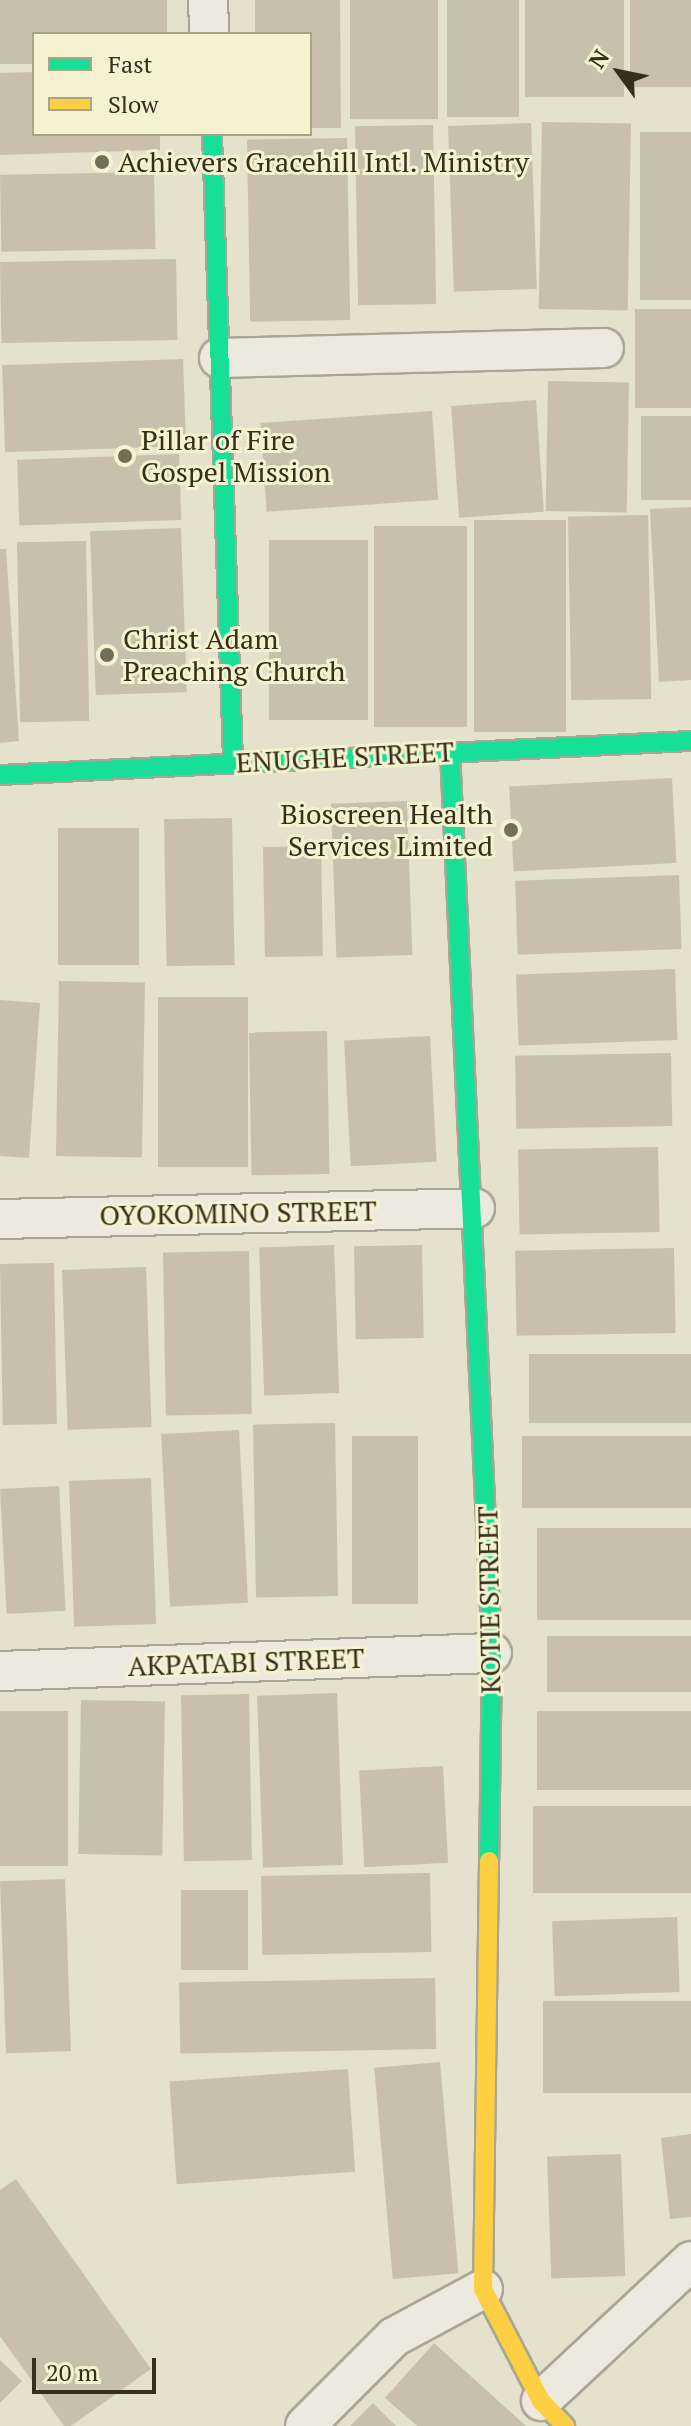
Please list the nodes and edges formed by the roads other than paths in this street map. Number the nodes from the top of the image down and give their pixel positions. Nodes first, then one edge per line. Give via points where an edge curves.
1 (208, 0) edge
2 (209, 32) edge
3 (212, 136) edge
4 (604, 348) dead end
5 (219, 358) junction
6 (691, 741) edge
7 (450, 751) junction
8 (233, 762) junction
9 (0, 775) edge
10 (475, 1208) junction
11 (0, 1219) edge
12 (492, 1653) junction
13 (0, 1671) edge
14 (691, 2261) edge
15 (483, 2289) junction
16 (553, 2414) edge
17 (305, 2426) edge

1 - 2 street
3 - 5 street
4 - 5 street
5 - 8 street
6 - 7 street, ENUGHE STREET
7 - 8 street, ENUGHE STREET
7 - 10 street, KOTIE STREET
8 - 9 street, ENUGHE STREET
10 - 11 street, OYOKOMINO STREET
10 - 12 street, KOTIE STREET
12 - 13 street, AKPATABI STREET
12 - 15 street, KOTIE STREET
14 - 16 street
15 - 16 street, KOTIE STREET
15 - 17 street via 394,2337

